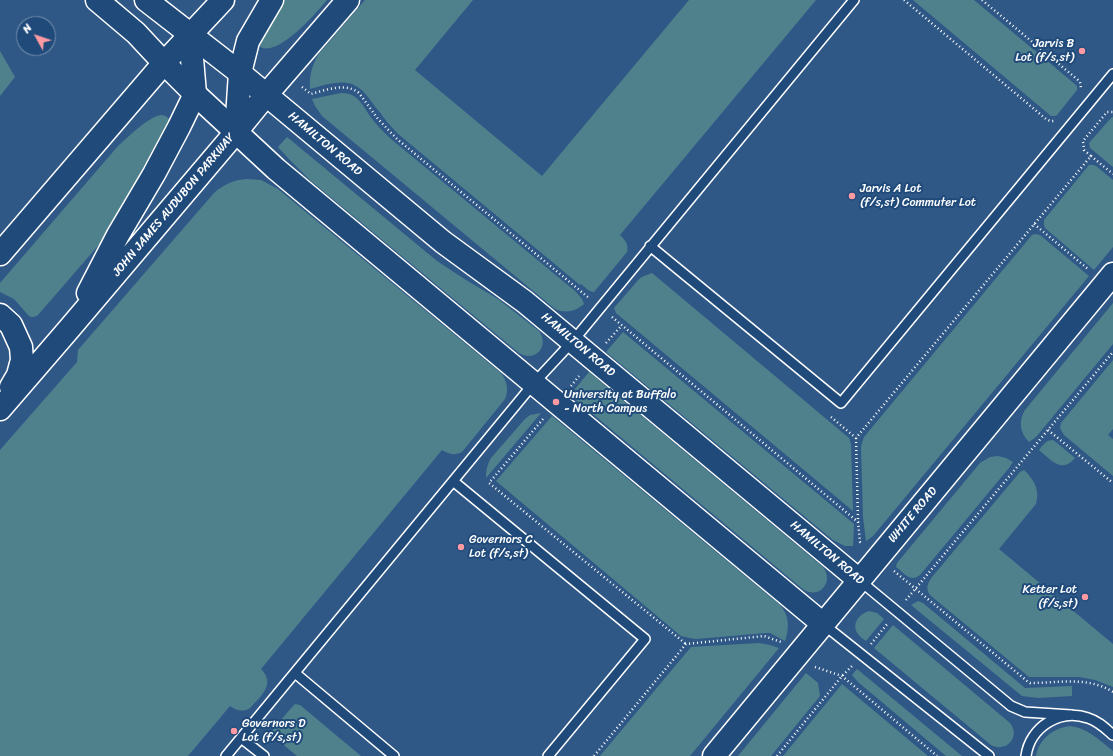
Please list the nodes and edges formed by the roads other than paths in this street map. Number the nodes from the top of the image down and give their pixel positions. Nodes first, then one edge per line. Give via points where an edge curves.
1 (97, 0) edge
2 (146, 0) edge
3 (223, 0) edge
4 (272, 0) edge
5 (348, 0) edge
6 (854, 0) edge
7 (190, 35) junction
8 (164, 63) junction
9 (240, 73) junction
10 (1113, 74) edge
11 (195, 94) junction
12 (266, 95) junction
13 (236, 132) junction
14 (650, 246) junction
15 (0, 254) edge
16 (1109, 279) edge
17 (0, 315) edge
18 (69, 329) junction
19 (573, 341) junction
20 (534, 383) junction
21 (0, 406) edge
22 (0, 409) edge
23 (453, 481) junction
24 (859, 580) junction
25 (823, 624) junction
26 (295, 673) junction
27 (1071, 715) junction
28 (1113, 735) edge
29 (242, 738) junction
30 (226, 756) edge
31 (264, 756) edge
32 (394, 756) edge
33 (548, 756) edge
34 (714, 756) edge
35 (989, 756) edge
36 (1026, 756) edge

1 - 8 street
2 - 7 street, HAMILTON ROAD
3 - 7 street
4 - 9 street via 248,41
5 - 12 street, JOHN JAMES AUDUBON PARKWAY
6 - 14 lane
7 - 8 street
7 - 9 street, HAMILTON ROAD
7 - 11 street
8 - 11 street
8 - 15 street
9 - 12 street, HAMILTON ROAD
9 - 13 street
10 - 14 lane via 841,403
11 - 13 street
11 - 18 street
12 - 13 street, JOHN JAMES AUDUBON PARKWAY
12 - 19 street, HAMILTON ROAD via 442,242 526,302
13 - 18 street, JOHN JAMES AUDUBON PARKWAY
13 - 20 street via 276,169
14 - 19 lane
16 - 24 street, WHITE ROAD
17 - 21 street via 11,325 21,347 22,360 18,375
18 - 22 street, JOHN JAMES AUDUBON PARKWAY
19 - 20 lane
19 - 24 street, HAMILTON ROAD
20 - 23 lane
20 - 25 street
23 - 26 lane
23 - 33 lane via 645,639
24 - 25 street, WHITE ROAD
24 - 27 lane, HAMILTON ROAD via 1011,706 1025,712
25 - 34 street, WHITE ROAD
25 - 35 lane
26 - 29 lane
26 - 32 lane
27 - 28 lane, HAMILTON ROAD via 1094,720
27 - 36 lane via 1049,721 1037,731 1029,744
29 - 30 lane
29 - 31 lane

